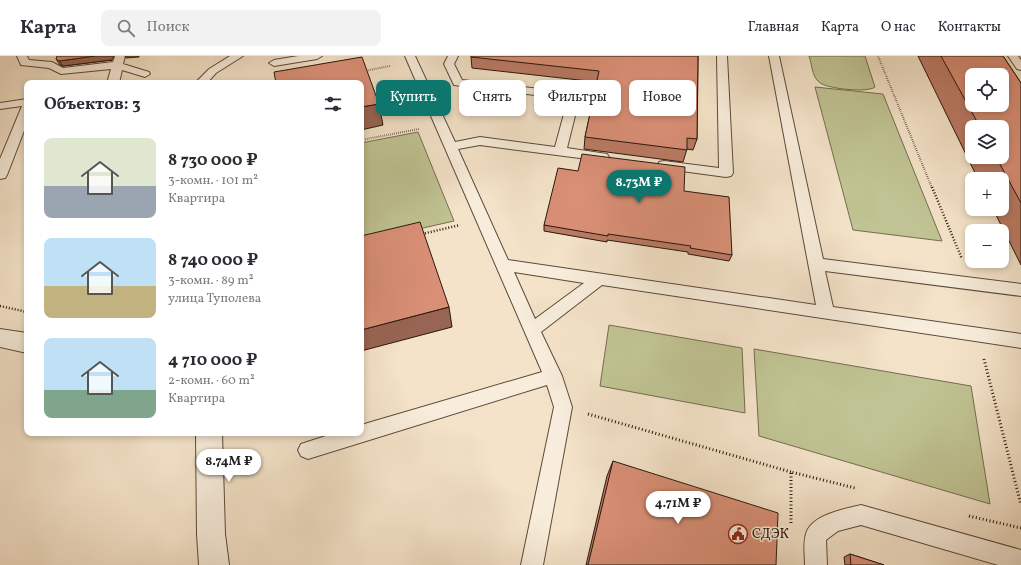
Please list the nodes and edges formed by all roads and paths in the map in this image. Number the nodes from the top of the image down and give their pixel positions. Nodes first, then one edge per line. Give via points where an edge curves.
1 (22, 56) edge
2 (238, 56) edge
3 (317, 56) edge
4 (453, 56) edge
5 (722, 56) edge
6 (774, 56) edge
7 (878, 56) edge
8 (1013, 56) edge
9 (411, 59) edge
10 (119, 60) edge
11 (274, 63) dead end
12 (1021, 67) edge
13 (61, 71) junction
14 (361, 71) edge
15 (145, 74) dead end
16 (60, 80) edge
17 (114, 80) edge
18 (203, 80) edge
19 (24, 102) edge
20 (0, 106) edge
21 (24, 115) edge
22 (440, 124) junction
23 (364, 139) edge
24 (450, 147) junction
25 (560, 151) junction
26 (615, 159) edge
27 (655, 164) edge
28 (0, 175) edge
29 (483, 220) junction
30 (422, 234) edge
31 (816, 264) junction
32 (504, 265) junction
33 (600, 279) junction
34 (972, 284) junction
35 (1021, 290) edge
36 (0, 306) edge
37 (24, 311) edge
38 (826, 313) junction
39 (532, 330) junction
40 (978, 335) junction
41 (0, 338) edge
42 (24, 342) edge
43 (1021, 342) edge
44 (553, 376) junction
45 (563, 407) junction
46 (364, 433) edge
47 (208, 436) edge
48 (354, 436) edge
49 (308, 450) dead end
50 (791, 472) dead end
51 (1021, 505) edge
52 (1021, 561) edge
53 (214, 565) edge
54 (532, 565) edge
55 (816, 565) edge

1 - 13 lane via 25,63 52,65
2 - 18 lane
3 - 11 lane
4 - 25 lane via 449,64 458,83 574,96
5 - 27 lane via 726,173
6 - 31 lane
7 - 34 path
8 - 12 lane
9 - 14 path
9 - 22 lane
10 - 13 lane
10 - 15 lane
10 - 17 lane
13 - 16 lane
19 - 20 lane
21 - 28 lane
22 - 23 path
22 - 24 lane
24 - 25 lane via 480,141
24 - 29 lane
25 - 26 lane
29 - 30 path
29 - 32 lane
31 - 34 lane
31 - 38 lane
32 - 33 lane
32 - 39 lane
33 - 38 lane
33 - 39 lane
34 - 35 lane
36 - 37 path
38 - 40 lane
39 - 44 lane
40 - 43 lane
40 - 51 path
41 - 42 street
44 - 45 lane
44 - 46 lane
45 - 50 path
45 - 54 lane
47 - 53 street
48 - 49 lane
52 - 55 lane via 861,515 833,522 816,535

